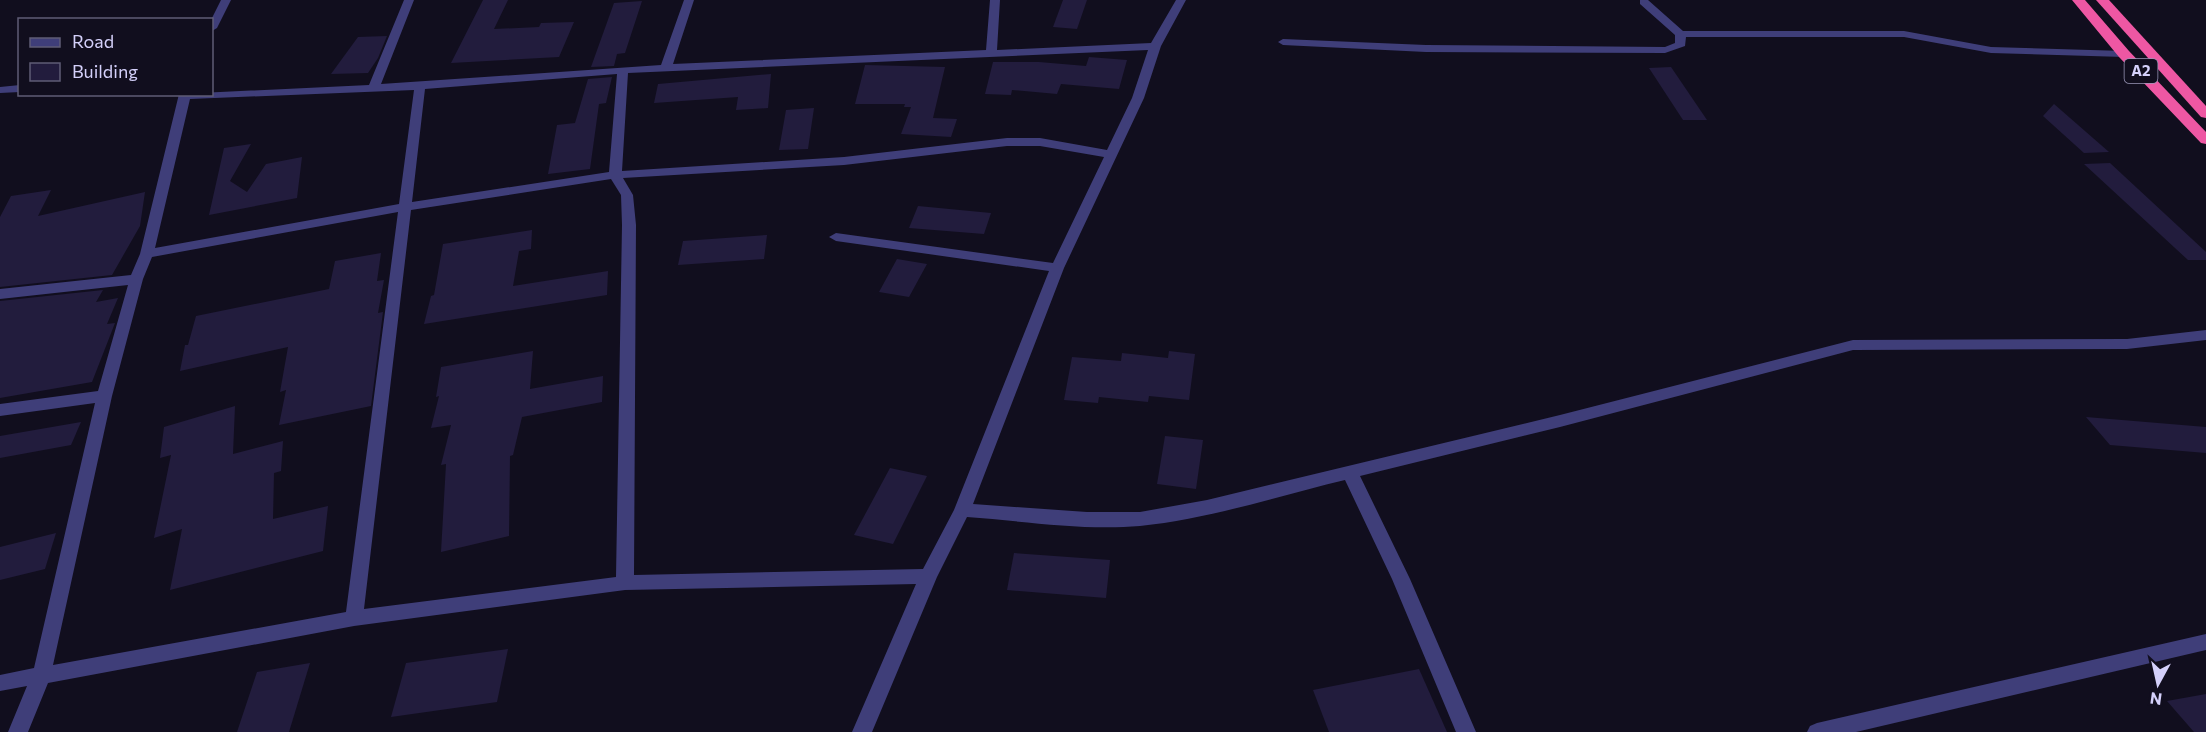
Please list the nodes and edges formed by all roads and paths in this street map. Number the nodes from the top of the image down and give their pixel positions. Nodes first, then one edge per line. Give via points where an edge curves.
1 (226, 0) edge
2 (409, 0) edge
3 (689, 0) edge
4 (995, 0) edge
5 (1181, 0) edge
6 (1644, 2) dead end
7 (2080, 2) edge
8 (2105, 3) edge
9 (213, 26) edge
10 (1680, 34) junction
11 (1283, 42) dead end
12 (1155, 46) junction
13 (991, 52) junction
14 (2124, 54) junction
15 (666, 68) junction
16 (623, 70) junction
17 (420, 86) junction
18 (374, 87) junction
19 (18, 88) edge
20 (0, 90) edge
21 (213, 94) edge
22 (184, 96) edge
23 (2206, 114) edge
24 (2206, 140) edge
25 (1111, 154) junction
26 (615, 175) junction
27 (404, 207) junction
28 (836, 237) dead end
29 (147, 254) junction
30 (1058, 268) junction
31 (136, 279) junction
32 (0, 294) edge
33 (2206, 335) edge
34 (104, 396) junction
35 (0, 410) edge
36 (1350, 472) junction
37 (962, 510) junction
38 (928, 576) junction
39 (625, 583) junction
40 (354, 618) junction
41 (2206, 642) edge
42 (42, 674) junction
43 (0, 683) edge
44 (18, 732) edge
45 (862, 732) edge
46 (1466, 732) edge
47 (1817, 732) edge

1 - 9 street
2 - 18 street
3 - 15 street
4 - 13 street
5 - 12 street
6 - 10 street
7 - 8 highway
7 - 14 highway, A2
8 - 23 highway, A2
10 - 11 street via 1681,44 1665,50 1396,48
10 - 14 street via 1904,34 1991,50
12 - 13 street
12 - 25 street via 1138,98
13 - 15 street
14 - 24 highway, A2
15 - 16 street
16 - 17 street
16 - 26 street
17 - 18 street
17 - 27 street
18 - 21 street
19 - 20 street
22 - 29 street
25 - 26 street via 1040,142 1007,142 844,161
25 - 30 street
26 - 27 street
26 - 39 street via 627,195 629,225
27 - 29 street
27 - 40 street
28 - 30 street
29 - 31 street
30 - 37 street
31 - 32 street
31 - 34 street
33 - 36 street via 2127,344 1853,345
34 - 35 street
34 - 42 street
36 - 37 street via 1140,519
36 - 46 street
37 - 38 street
38 - 39 street
38 - 45 street
39 - 40 street
40 - 42 street
41 - 47 street
42 - 43 street
42 - 44 street

